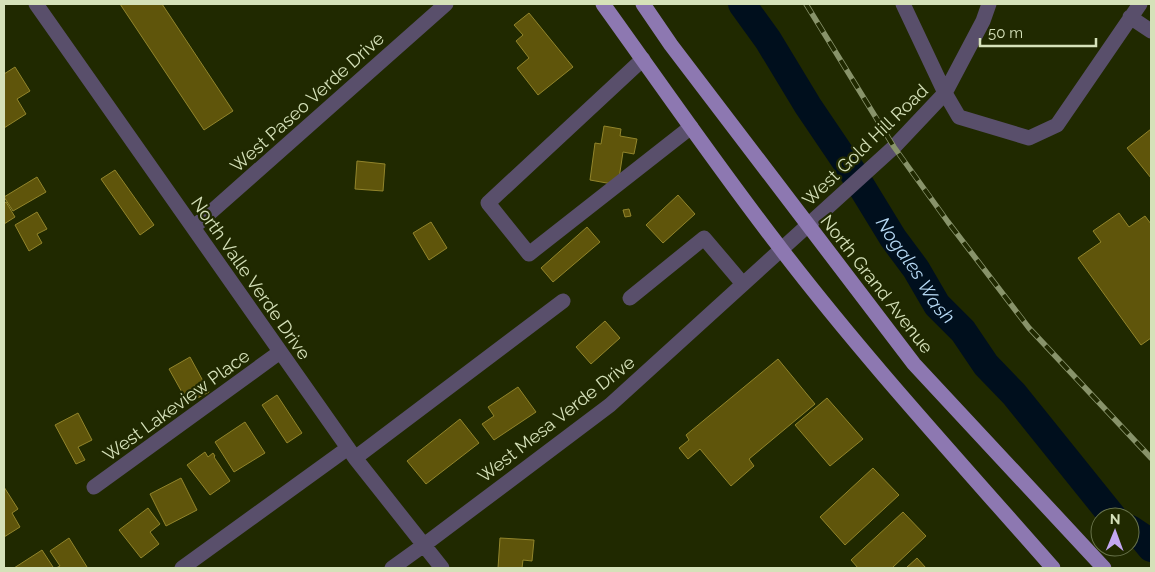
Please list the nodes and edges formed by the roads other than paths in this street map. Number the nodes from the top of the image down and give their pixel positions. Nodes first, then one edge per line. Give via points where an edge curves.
1 (36, 4) edge
2 (446, 4) edge
3 (603, 4) edge
4 (644, 4) edge
5 (903, 4) edge
6 (990, 4) edge
7 (1140, 4) edge
8 (1130, 18) junction
9 (1151, 31) edge
10 (643, 59) junction
11 (945, 93) junction
12 (691, 127) junction
13 (808, 226) junction
14 (194, 228) junction
15 (781, 250) junction
16 (743, 284) junction
17 (630, 298) dead end
18 (563, 301) dead end
19 (280, 352) junction
20 (352, 453) junction
21 (94, 487) dead end
22 (424, 546) junction
23 (182, 568) edge
24 (392, 568) edge
25 (442, 568) edge
26 (1053, 568) edge
27 (1104, 568) edge

1 - 14 street, North Valle Verde Drive
2 - 14 street, West Paseo Verde Drive
3 - 10 main road
4 - 13 main road, North Grand Avenue via 671,45
5 - 11 street
6 - 11 street
7 - 8 street, West Gold Hill Road
8 - 9 street
8 - 11 street, West Gold Hill Road via 1057,125 1030,138 959,117
10 - 12 main road
10 - 12 street via 488,203 529,254
11 - 13 street, West Gold Hill Road via 894,147
12 - 15 main road
13 - 15 street, West Gold Hill Road
13 - 27 main road, North Grand Avenue via 914,364
14 - 19 street, North Valle Verde Drive
15 - 16 street, West Mesa Verde Drive
15 - 26 main road via 884,375
16 - 17 street via 704,238
16 - 22 street, West Mesa Verde Drive via 610,405
18 - 20 street
19 - 20 street, North Valle Verde Drive
19 - 21 street, West Lakeview Place
20 - 22 street, North Valle Verde Drive
20 - 23 street
22 - 24 street, West Mesa Verde Drive
22 - 25 street, North Valle Verde Drive

